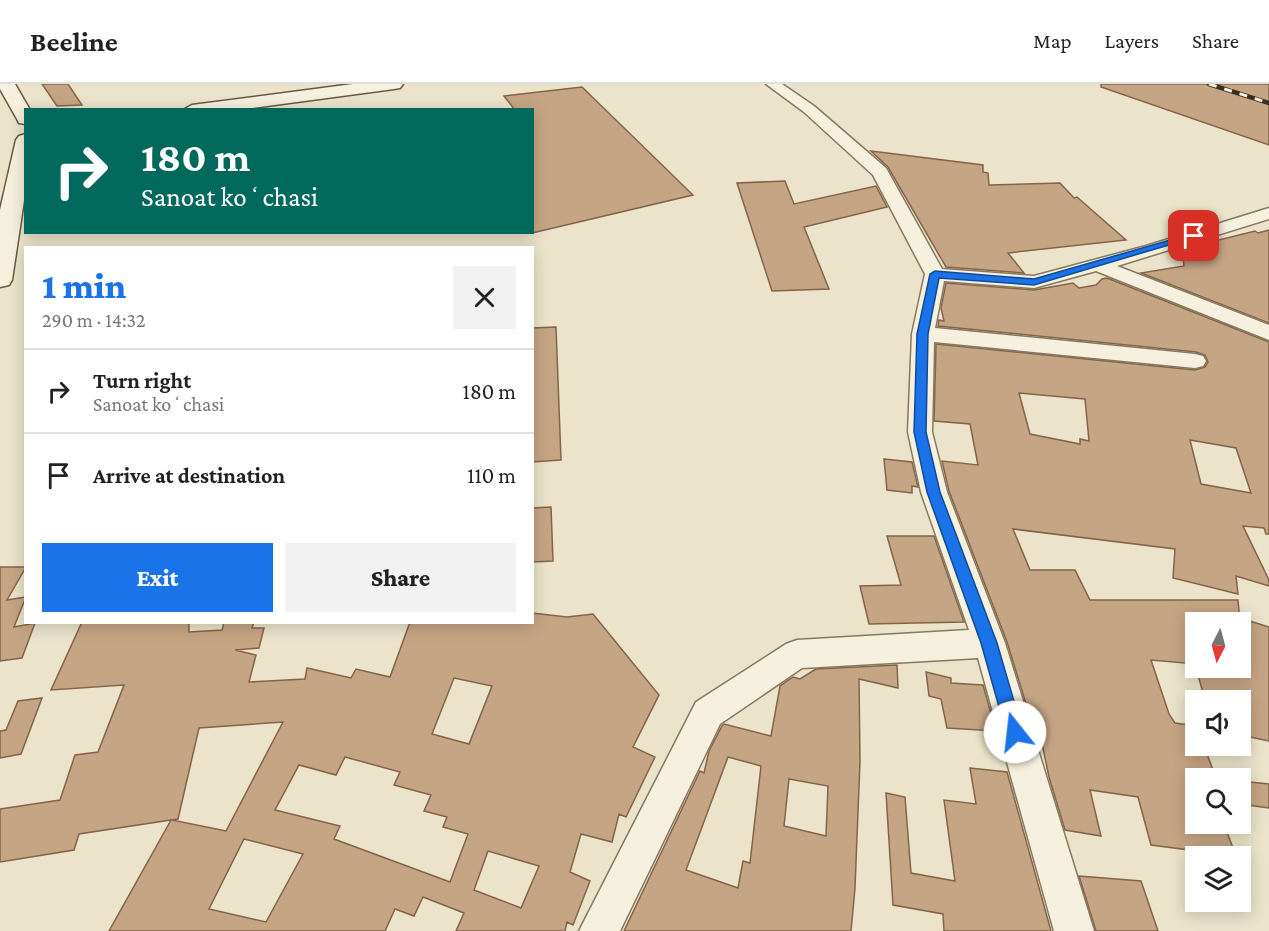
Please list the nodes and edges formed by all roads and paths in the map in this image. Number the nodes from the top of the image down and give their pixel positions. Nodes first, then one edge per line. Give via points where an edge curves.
1 (6, 84) edge
2 (394, 84) edge
3 (772, 84) edge
4 (208, 108) edge
5 (24, 115) edge
6 (24, 146) edge
7 (7, 193) edge
8 (1269, 213) edge
9 (1095, 264) junction
10 (935, 274) junction
11 (0, 280) edge
12 (1269, 333) edge
13 (922, 334) junction
14 (1195, 361) dead end
15 (989, 643) junction
16 (599, 931) edge
17 (1074, 931) edge

1 - 5 main road
2 - 4 main road
3 - 10 street via 809,109 880,171
6 - 7 main road
7 - 11 main road
8 - 9 street
9 - 10 street via 1034,282
9 - 12 street
10 - 13 street
13 - 14 street
13 - 15 street via 920,432 934,492
15 - 16 street via 797,654 708,713
15 - 17 street

